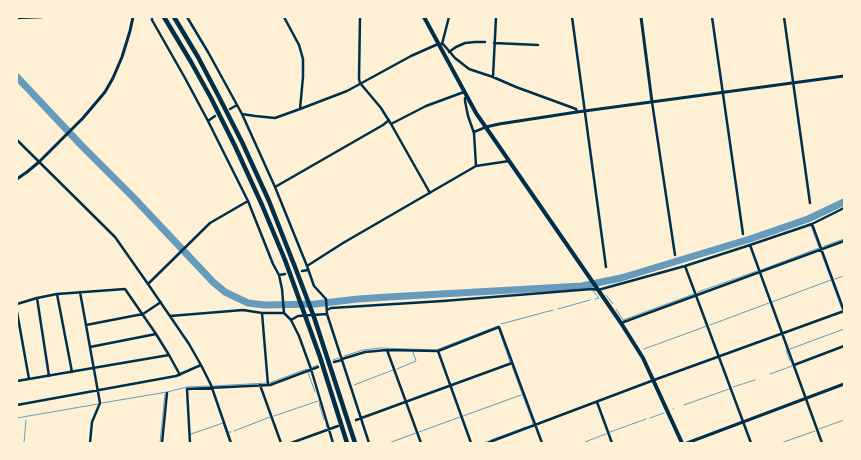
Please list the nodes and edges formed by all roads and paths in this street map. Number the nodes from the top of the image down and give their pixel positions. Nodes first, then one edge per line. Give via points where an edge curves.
1 (42, 17) edge
2 (133, 17) edge
3 (152, 17) edge
4 (164, 17) edge
5 (174, 17) edge
6 (187, 17) edge
7 (284, 17) edge
8 (360, 17) edge
9 (424, 17) edge
10 (450, 17) edge
11 (496, 17) edge
12 (572, 17) edge
13 (641, 17) edge
14 (712, 17) edge
15 (784, 17) edge
16 (17, 18) edge
17 (484, 42) dead end
18 (494, 43) junction
19 (440, 44) junction
20 (538, 45) dead end
21 (449, 52) junction
22 (844, 76) edge
23 (493, 77) junction
24 (360, 83) junction
25 (794, 83) junction
26 (464, 92) junction
27 (723, 92) junction
28 (467, 97) junction
29 (652, 102) junction
30 (237, 105) junction
31 (230, 109) dead end
32 (300, 109) junction
33 (584, 111) junction
34 (577, 112) junction
35 (242, 114) junction
36 (215, 116) dead end
37 (208, 120) junction
38 (389, 120) junction
39 (391, 124) junction
40 (486, 127) junction
41 (474, 132) junction
42 (17, 140) edge
43 (509, 161) junction
44 (39, 162) junction
45 (476, 166) junction
46 (17, 179) edge
47 (275, 187) junction
48 (430, 193) junction
49 (248, 201) junction
50 (810, 203) dead end
51 (844, 208) edge
52 (812, 224) junction
53 (743, 234) dead end
54 (844, 241) edge
55 (750, 245) junction
56 (822, 249) junction
57 (675, 255) dead end
58 (307, 266) junction
59 (686, 266) junction
60 (606, 267) dead end
61 (308, 270) junction
62 (302, 271) dead end
63 (759, 272) junction
64 (285, 274) dead end
65 (279, 275) junction
66 (148, 284) junction
67 (597, 289) junction
68 (80, 292) junction
69 (57, 294) junction
70 (696, 295) junction
71 (36, 298) junction
72 (161, 302) junction
73 (17, 304) edge
74 (327, 309) junction
75 (844, 311) edge
76 (17, 312) edge
77 (284, 312) junction
78 (262, 313) junction
79 (143, 314) junction
80 (327, 314) junction
81 (170, 316) junction
82 (291, 320) junction
83 (621, 323) junction
84 (86, 325) junction
85 (782, 333) junction
86 (156, 334) junction
87 (844, 346) edge
88 (90, 347) junction
89 (387, 350) junction
90 (438, 351) junction
91 (169, 355) junction
92 (719, 356) junction
93 (342, 360) junction
94 (334, 362) dead end
95 (512, 363) junction
96 (201, 365) junction
97 (794, 365) junction
98 (318, 367) dead end
99 (93, 368) junction
100 (311, 369) junction
101 (72, 372) junction
102 (180, 375) junction
103 (49, 376) junction
104 (29, 379) junction
105 (654, 380) junction
106 (17, 382) edge
107 (844, 384) edge
108 (260, 385) junction
109 (268, 385) junction
110 (450, 385) junction
111 (212, 387) junction
112 (97, 390) junction
113 (167, 393) dead end
114 (806, 398) junction
115 (406, 401) junction
116 (597, 402) junction
117 (17, 405) edge
118 (361, 418) junction
119 (356, 420) dead end
120 (744, 422) junction
121 (535, 425) junction
122 (338, 426) dead end
123 (329, 429) junction
124 (90, 443) edge
125 (162, 443) edge
126 (190, 443) edge
127 (231, 443) edge
128 (281, 443) edge
129 (291, 443) edge
130 (333, 443) edge
131 (347, 443) edge
132 (355, 443) edge
133 (369, 443) edge
134 (421, 443) edge
135 (471, 443) edge
136 (487, 443) edge
137 (542, 443) edge
138 (612, 443) edge
139 (682, 443) edge
140 (687, 443) edge
141 (751, 443) edge
142 (822, 443) edge

1 - 16 street
2 - 44 street via 124,50 105,92
3 - 37 street
4 - 131 highway via 212,98 262,205 320,357
5 - 132 highway via 212,82 269,201 314,317
6 - 30 street
7 - 32 street via 303,58
8 - 24 street
9 - 19 highway
10 - 19 street
11 - 18 street
12 - 33 street
13 - 29 street
14 - 27 street
15 - 25 street
17 - 21 street via 465,43
18 - 20 street
18 - 23 street
19 - 21 street
19 - 24 street
19 - 26 highway
21 - 23 street via 469,69
22 - 25 street
23 - 34 street via 576,109
24 - 32 street via 347,91
24 - 38 street
25 - 27 street
25 - 50 street
26 - 28 highway
26 - 39 street via 426,106
27 - 29 street
27 - 53 street
28 - 40 highway
28 - 41 street via 466,109
29 - 33 street
29 - 57 street
30 - 31 street
30 - 35 street
32 - 35 street via 274,118
33 - 34 street
33 - 60 street
34 - 40 street
35 - 47 street
36 - 37 street
37 - 49 street
38 - 39 street
38 - 47 street
39 - 48 street
40 - 41 street
40 - 43 highway
41 - 45 street
42 - 44 street
43 - 45 street
43 - 67 highway
44 - 46 street
44 - 66 street via 115,237
45 - 48 street
47 - 58 street
48 - 58 street
49 - 65 street
49 - 66 street via 210,223
51 - 52 street
52 - 55 street
52 - 56 street
54 - 56 street
55 - 59 street
55 - 63 street
56 - 63 street
56 - 75 street
58 - 61 street
59 - 67 street
59 - 70 street
61 - 62 street
61 - 74 street via 314,286 326,299
63 - 70 street
63 - 85 street
64 - 65 street
65 - 77 street
66 - 72 street
67 - 74 street
67 - 83 highway
68 - 69 street
68 - 79 street via 125,289
68 - 84 street
69 - 71 street
69 - 101 street
70 - 83 street
70 - 92 street
71 - 73 street
71 - 103 street
72 - 79 street
72 - 81 street
74 - 80 street
75 - 85 street
76 - 104 street
77 - 78 street
77 - 82 street
78 - 81 street via 243,310
78 - 109 street
79 - 84 street
79 - 86 street
80 - 82 street via 298,316
80 - 93 street
81 - 96 street
82 - 100 street
83 - 105 highway via 644,358
84 - 88 street
85 - 92 street
85 - 97 street
86 - 88 street
86 - 91 street
87 - 97 street
88 - 99 street
89 - 90 street
89 - 93 street via 365,352
89 - 115 street
90 - 95 street via 499,327
90 - 110 street
91 - 99 street
91 - 102 street
92 - 105 street
92 - 120 street
93 - 94 street
93 - 118 street
95 - 110 street
95 - 121 street
96 - 102 street
96 - 111 street
97 - 114 street
98 - 100 street
99 - 101 street
99 - 112 street
100 - 109 street
100 - 123 street
101 - 103 street
102 - 112 street
103 - 104 street
104 - 106 street
105 - 116 street
105 - 139 highway
107 - 114 street
108 - 109 street
108 - 111 street
108 - 128 street
110 - 115 street
110 - 135 street
111 - 126 street via 187,388
111 - 127 street
112 - 117 street
112 - 124 street via 100,403 92,422
113 - 125 street
114 - 120 street
114 - 142 street
115 - 118 street
115 - 134 street
116 - 121 street
116 - 138 street
118 - 119 street
118 - 133 street
120 - 140 street
120 - 141 street
121 - 136 street
121 - 137 street
122 - 123 street
123 - 129 street
123 - 130 street

